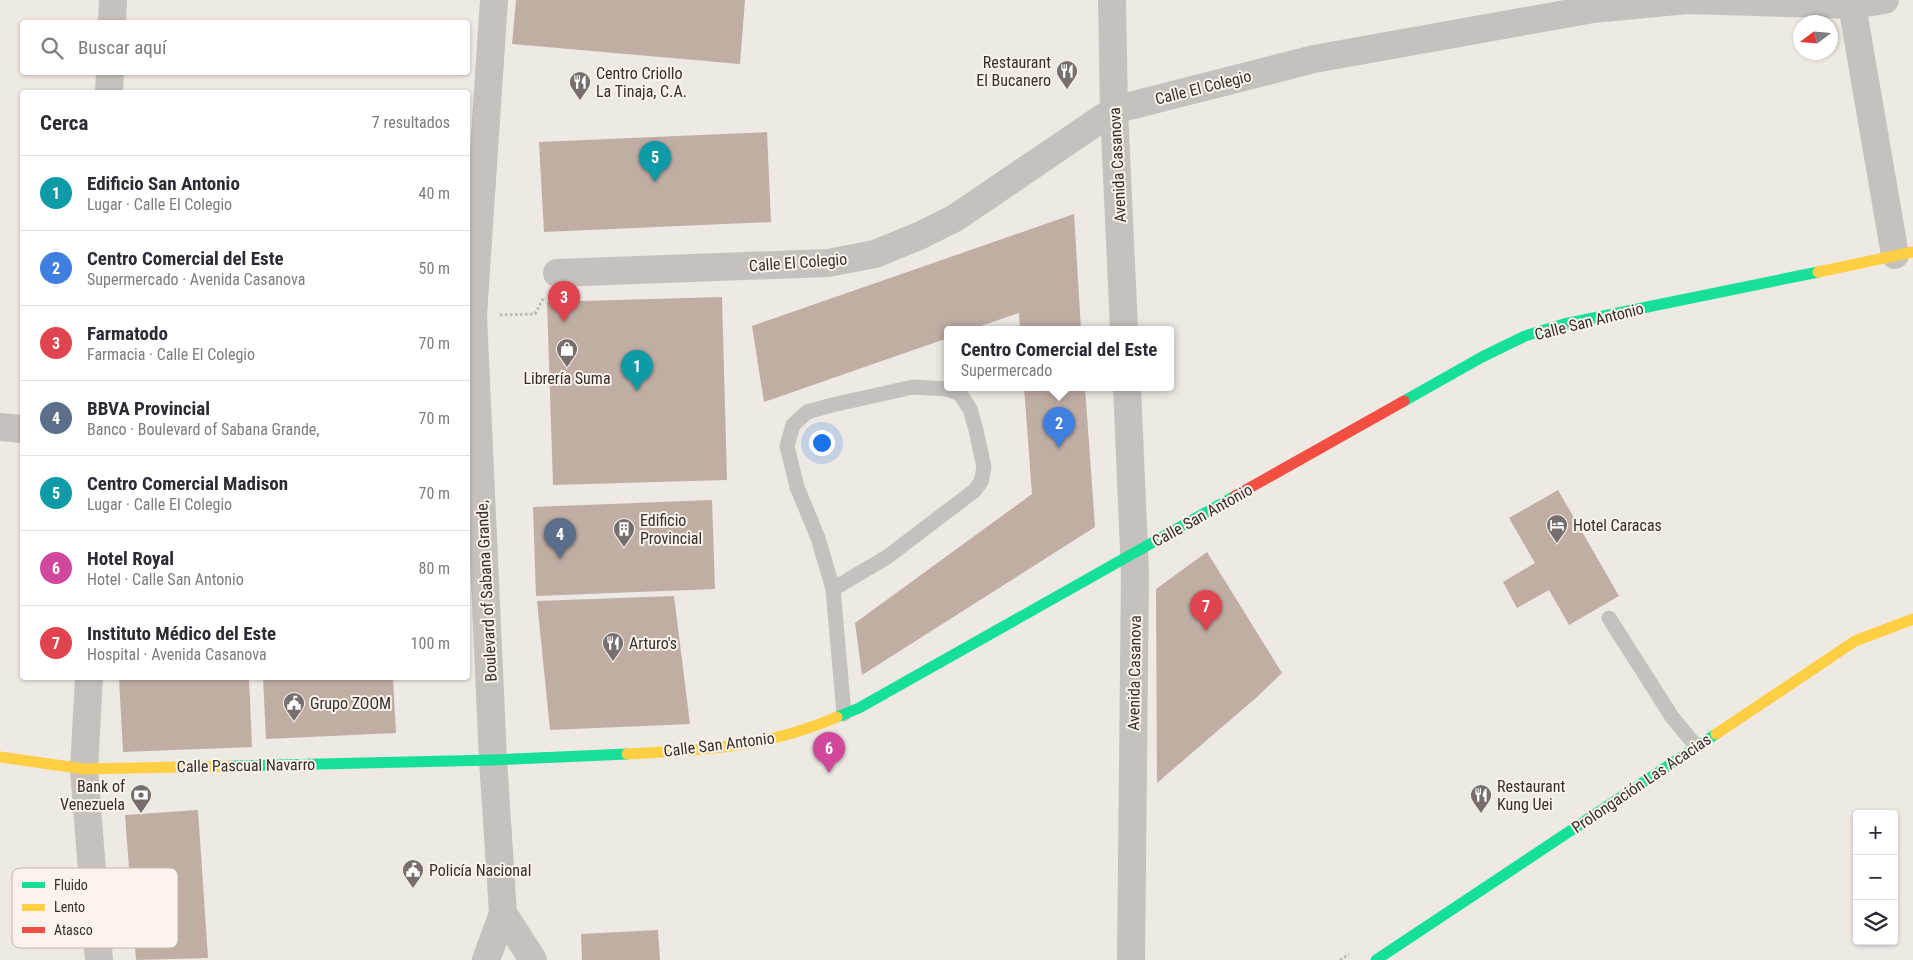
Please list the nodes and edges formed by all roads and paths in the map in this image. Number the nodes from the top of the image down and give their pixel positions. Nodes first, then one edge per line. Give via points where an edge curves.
1 (113, 0) edge
2 (494, 0) edge
3 (1112, 0) edge
4 (1885, 0) edge
5 (1852, 5) junction
6 (112, 20) edge
7 (110, 75) edge
8 (109, 90) edge
9 (1114, 110) junction
10 (1904, 254) edge
11 (557, 273) joint
12 (473, 314) junction
13 (1124, 326) edge
14 (944, 389) edge
15 (952, 391) edge
16 (1127, 391) edge
17 (0, 427) edge
18 (20, 429) edge
19 (1135, 552) junction
20 (833, 588) junction
21 (1608, 618) dead end
22 (1913, 619) edge
23 (89, 680) edge
24 (844, 714) junction
25 (1696, 746) junction
26 (0, 757) edge
27 (493, 760) junction
28 (84, 769) junction
29 (92, 868) edge
30 (503, 913) junction
31 (486, 960) edge
32 (533, 960) edge
33 (1131, 960) edge
34 (1376, 960) edge

1 - 6 street
2 - 12 street, Boulevard of Sabana Grande,
3 - 9 street, Avenida Casanova
4 - 5 street, Calle El Colegio
5 - 9 street, Calle El Colegio via 1687,0 1593,9 1314,59
5 - 10 street
7 - 8 street
9 - 11 street, Calle El Colegio via 955,218 875,254 828,263
9 - 13 street, Avenida Casanova
10 - 19 street, Calle San Antonio via 1564,324 1525,336
11 - 12 path via 535,314
12 - 27 street, Boulevard of Sabana Grande,
14 - 20 lane via 913,388 807,412 793,426 787,446 797,487 818,538
15 - 20 lane via 960,394 970,409 984,467 981,482 974,491 887,557
16 - 19 street, Avenida Casanova
17 - 18 street
19 - 24 street, Calle San Antonio
19 - 33 street, Avenida Casanova
20 - 24 lane
21 - 25 lane via 1672,717
22 - 25 street, Prolongación Las Acacias via 1855,641
23 - 28 street
24 - 27 street, Calle San Antonio via 768,741 699,750
25 - 34 street, Prolongación Las Acacias
26 - 28 street, Calle Pascual Navarro
27 - 28 street, Calle Pascual Navarro
27 - 30 street, Boulevard of Sabana Grande,
28 - 29 street
30 - 31 street, Boulevard of Sabana Grande,
30 - 32 street, Boulevard of Sabana Grande,

